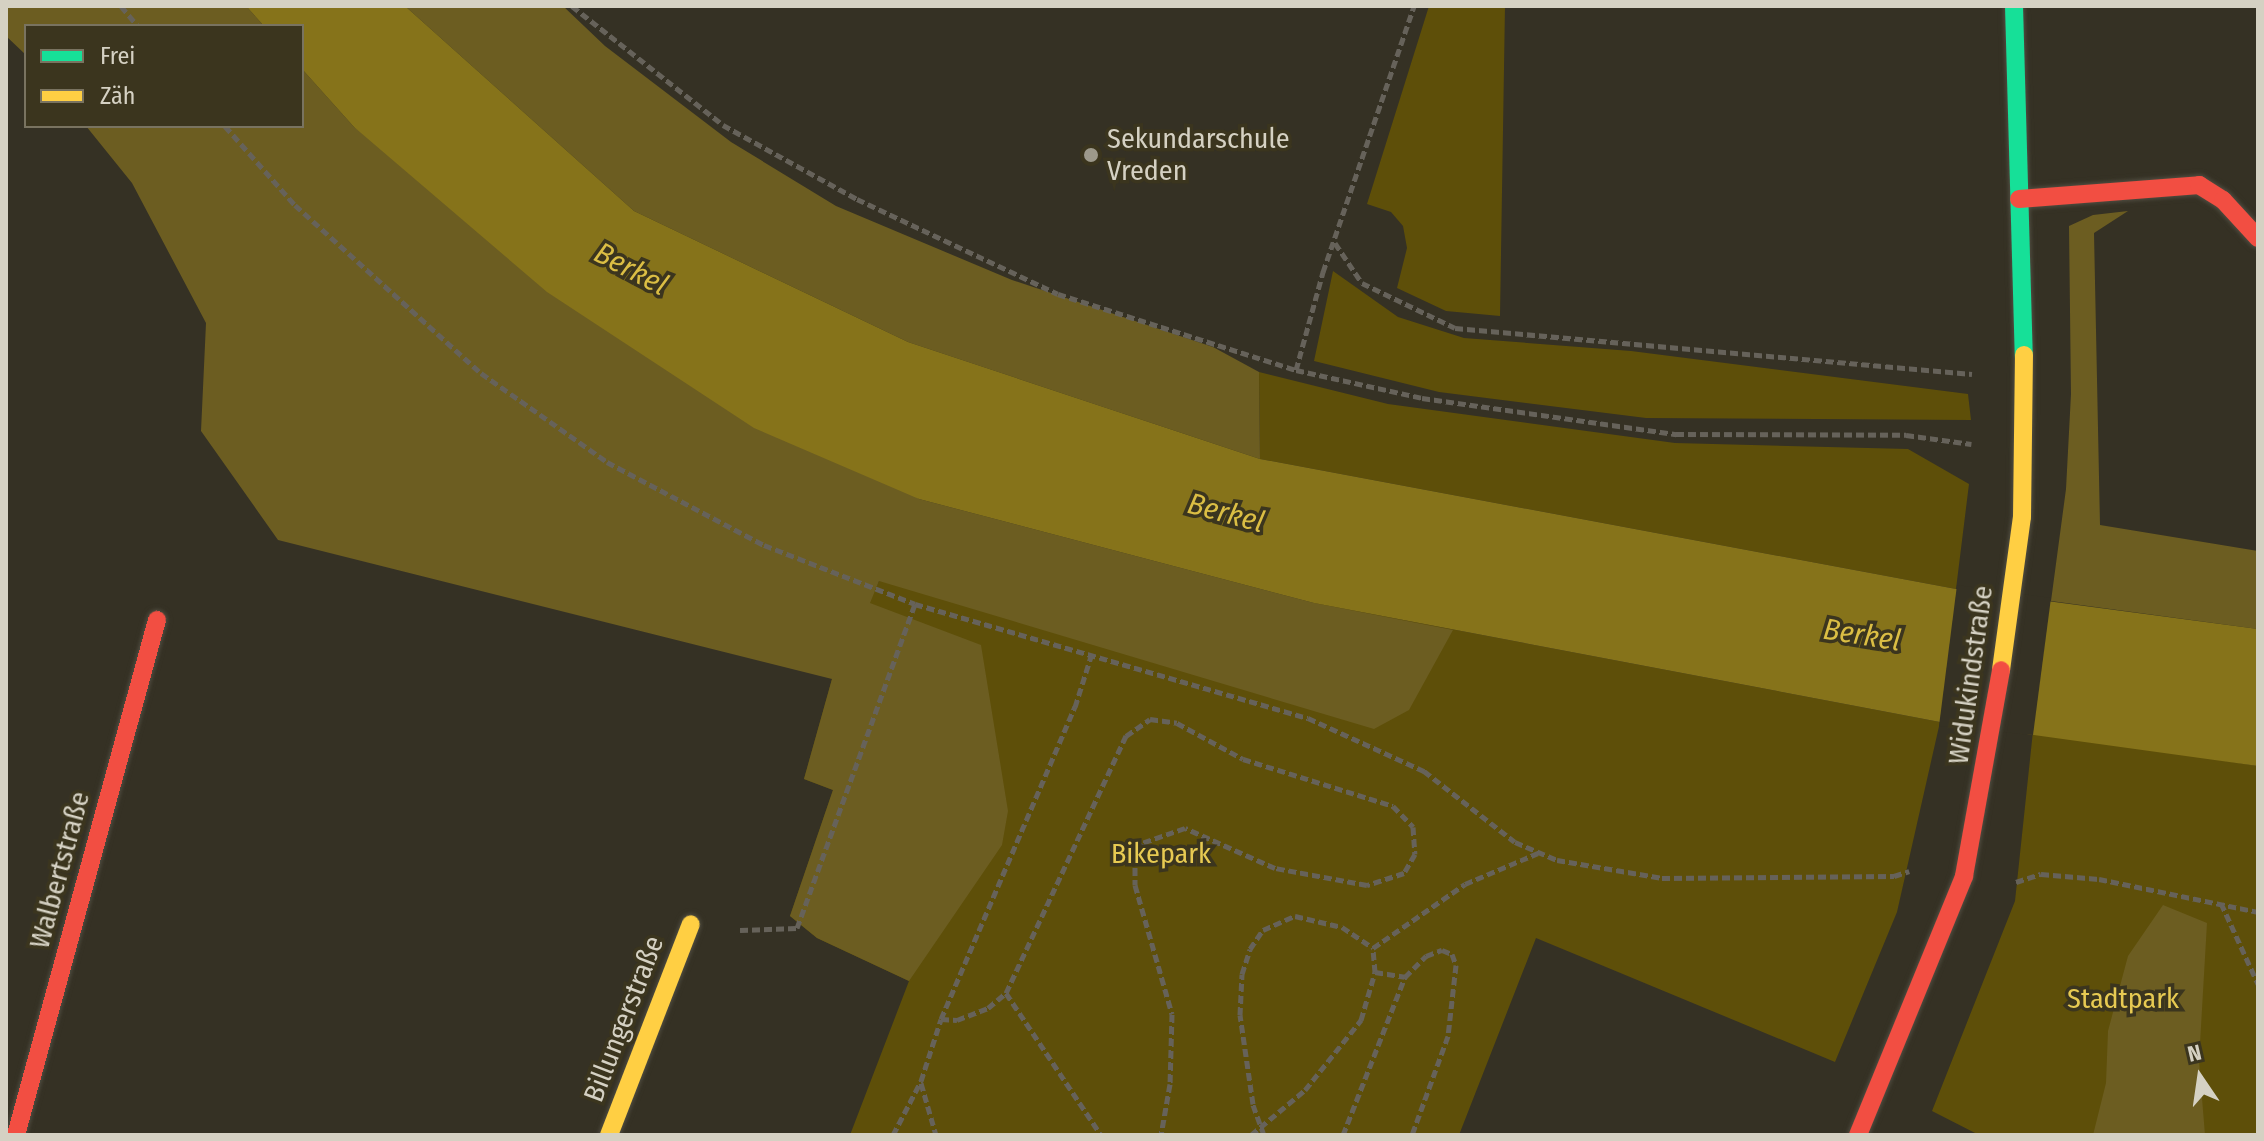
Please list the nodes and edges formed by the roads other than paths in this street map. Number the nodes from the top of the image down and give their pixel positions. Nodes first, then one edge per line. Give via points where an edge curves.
1 (2014, 6) edge
2 (2019, 199) junction
3 (2258, 238) edge
4 (157, 620) dead end
5 (691, 924) road end
6 (16, 1135) edge
7 (609, 1135) edge
8 (1858, 1135) edge

1 - 2 street, Widukindstraße
2 - 3 street via 2199,185 2223,200
2 - 8 street, Widukindstraße via 2025,377 2022,517 1986,774 1964,876
4 - 6 street, Walbertstraße
5 - 7 street, Billungerstraße

